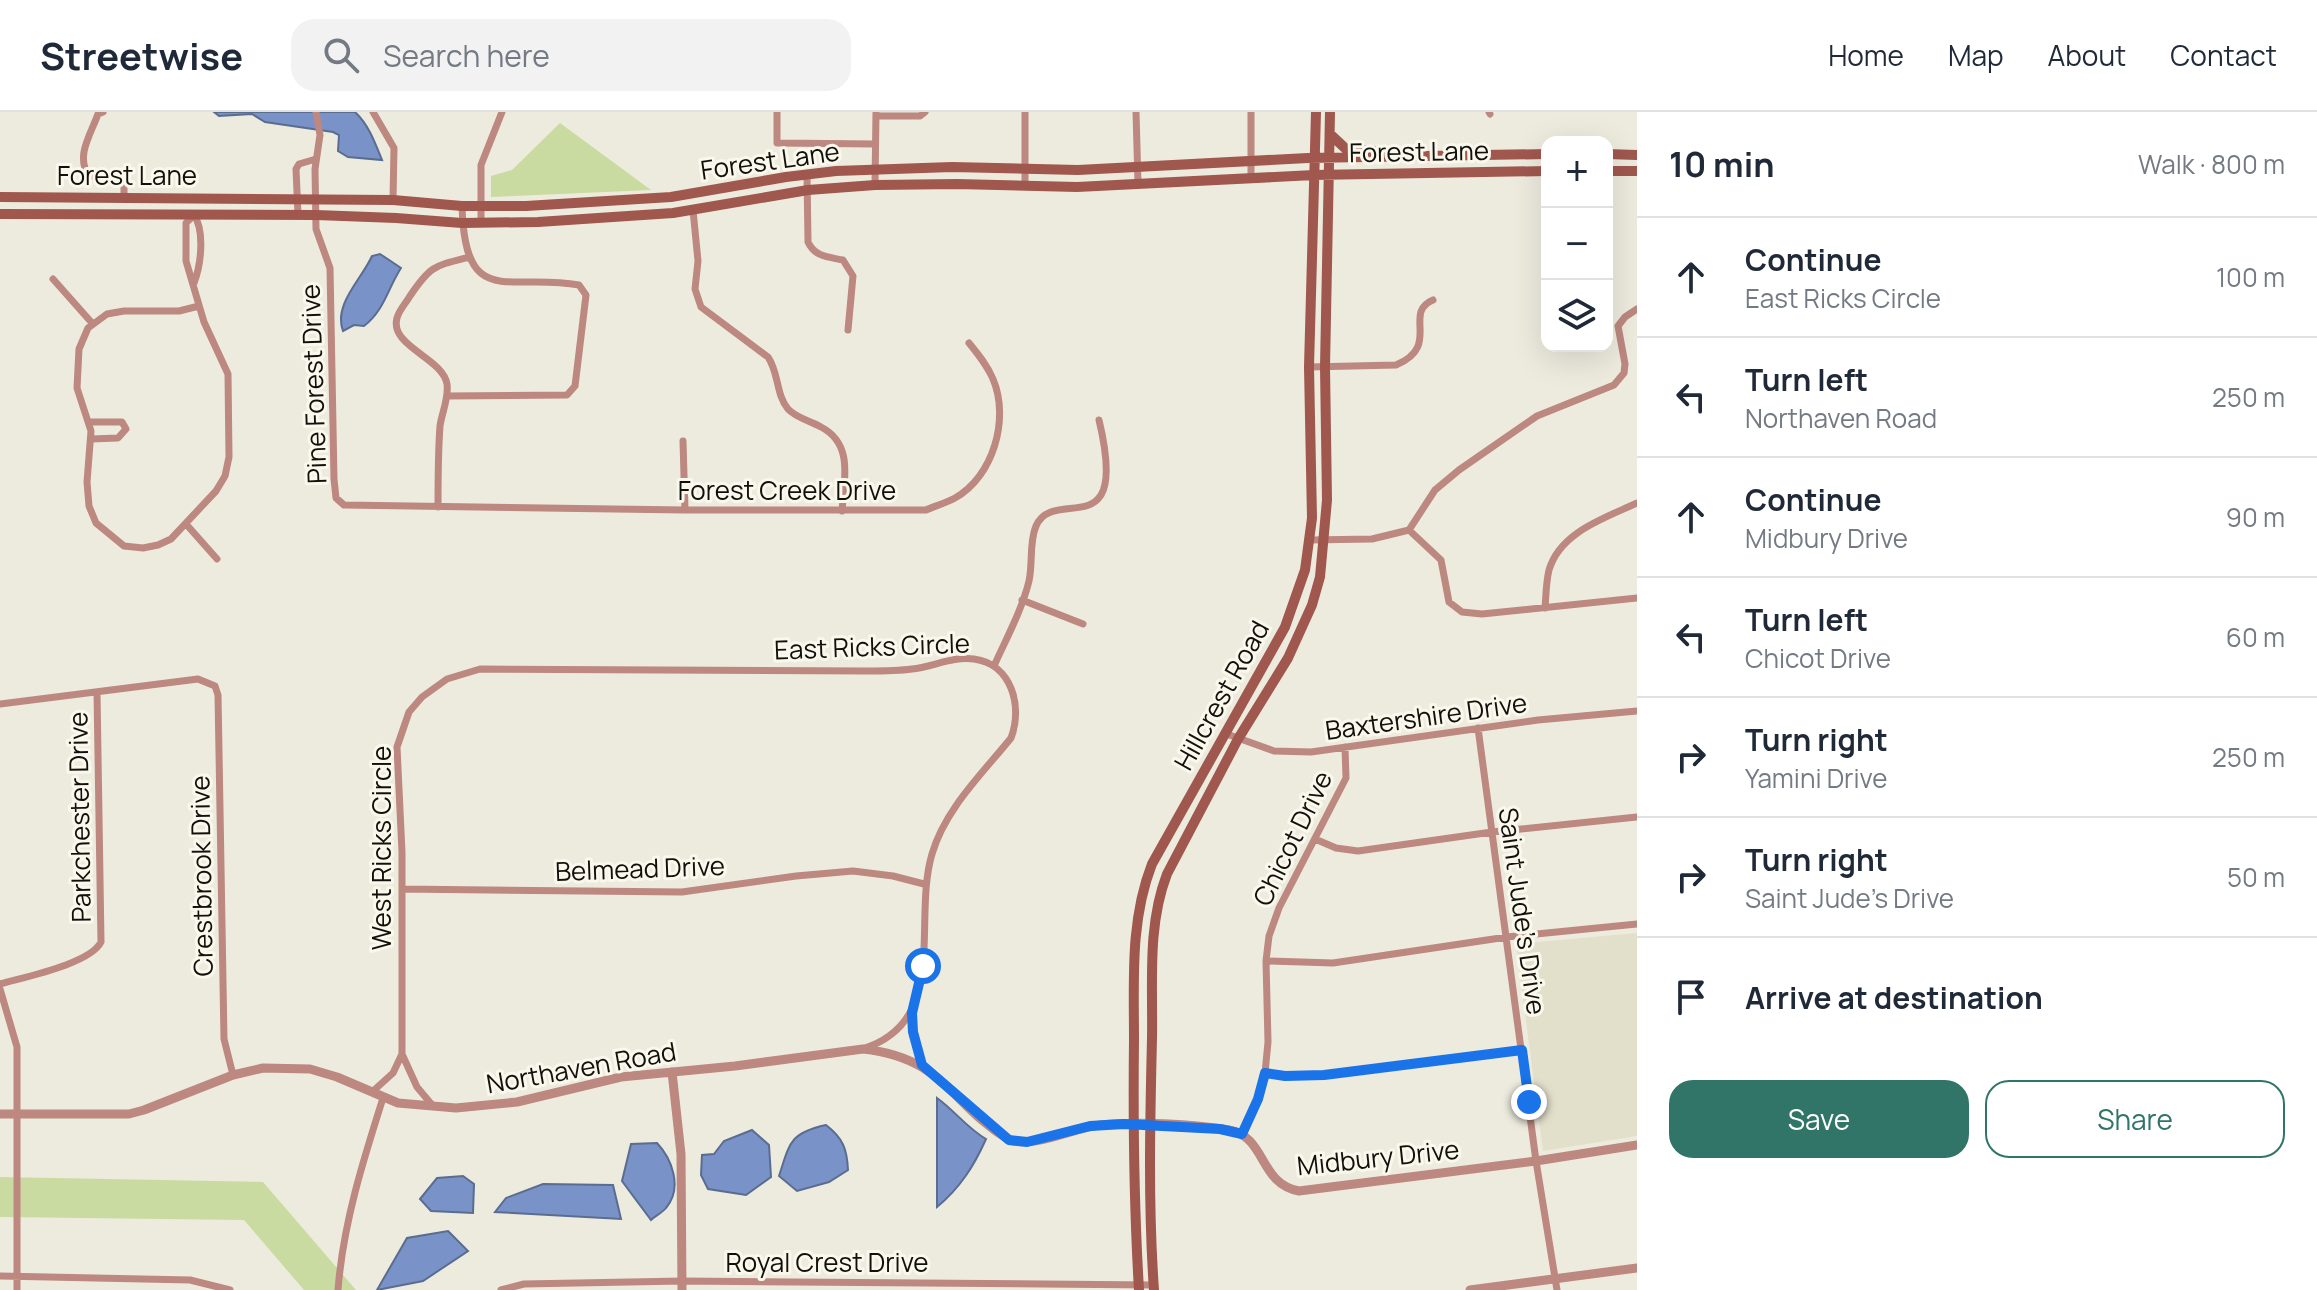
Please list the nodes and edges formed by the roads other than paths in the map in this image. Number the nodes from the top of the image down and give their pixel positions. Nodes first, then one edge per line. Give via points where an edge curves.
1 (316, 112) edge
2 (373, 112) edge
3 (502, 112) edge
4 (777, 112) edge
5 (925, 112) edge
6 (1025, 112) edge
7 (1136, 112) edge
8 (1251, 112) edge
9 (1316, 112) edge
10 (1330, 112) edge
11 (99, 113) edge
12 (876, 114) edge
13 (1330, 134) junction
14 (875, 144) junction
15 (1525, 154) junction
16 (1541, 154) edge
17 (1613, 154) edge
18 (1637, 155) edge
19 (1416, 157) junction
20 (1315, 158) junction
21 (1329, 158) junction
22 (316, 159) junction
23 (1251, 162) junction
24 (1137, 167) junction
25 (875, 169) junction
26 (1025, 170) junction
27 (1525, 171) junction
28 (1541, 171) edge
29 (1613, 171) edge
30 (1637, 171) edge
31 (807, 174) junction
32 (1314, 175) junction
33 (1330, 175) junction
34 (1251, 179) junction
35 (1138, 183) junction
36 (875, 185) junction
37 (1025, 186) junction
38 (808, 190) junction
39 (0, 197) edge
40 (32, 197) junction
41 (671, 197) junction
42 (124, 198) junction
43 (195, 198) junction
44 (299, 198) junction
45 (317, 198) junction
46 (393, 200) junction
47 (462, 206) junction
48 (481, 206) junction
49 (693, 210) junction
50 (673, 213) junction
51 (0, 214) edge
52 (31, 214) junction
53 (194, 215) junction
54 (298, 215) junction
55 (316, 215) junction
56 (462, 223) junction
57 (481, 223) junction
58 (469, 257) junction
59 (53, 279) dead end
60 (194, 283) junction
61 (1433, 300) dead end
62 (199, 306) junction
63 (1637, 309) edge
64 (92, 323) junction
65 (848, 330) dead end
66 (969, 343) dead end
67 (1309, 367) junction
68 (1325, 367) junction
69 (447, 396) junction
70 (1099, 420) dead end
71 (89, 422) junction
72 (91, 439) junction
73 (683, 441) dead end
74 (1637, 503) edge
75 (438, 507) junction
76 (685, 510) junction
77 (842, 511) junction
78 (186, 524) junction
79 (1409, 530) junction
80 (1310, 540) junction
81 (1325, 541) junction
82 (217, 559) dead end
83 (1637, 598) edge
84 (1022, 600) junction
85 (1545, 608) junction
86 (1083, 624) dead end
87 (994, 666) junction
88 (655, 670) joint
89 (97, 692) junction
90 (0, 704) edge
91 (1637, 711) edge
92 (1478, 728) junction
93 (1224, 733) junction
94 (1238, 739) junction
95 (1345, 747) junction
96 (1637, 817) edge
97 (1492, 832) junction
98 (1315, 839) junction
99 (924, 884) junction
100 (402, 889) junction
101 (1637, 924) edge
102 (1507, 937) junction
103 (1266, 961) junction
104 (0, 987) edge
105 (912, 1013) junction
106 (863, 1049) junction
107 (1522, 1050) junction
108 (402, 1054) junction
109 (922, 1065) junction
110 (672, 1072) junction
111 (1265, 1073) junction
112 (233, 1075) junction
113 (372, 1092) junction
114 (383, 1098) junction
115 (434, 1108) junction
116 (0, 1114) edge
117 (17, 1114) junction
118 (1133, 1124) junction
119 (1150, 1125) junction
120 (1242, 1134) junction
121 (1637, 1145) edge
122 (1536, 1161) junction
123 (1637, 1268) edge
124 (0, 1276) edge
125 (17, 1276) junction
126 (1556, 1279) junction
127 (682, 1285) edge
128 (830, 1286) edge
129 (1024, 1287) edge
130 (1139, 1287) edge
131 (1153, 1287) edge
132 (17, 1290) edge
133 (230, 1290) edge
134 (338, 1290) edge
135 (501, 1290) edge
136 (1470, 1290) edge
137 (1557, 1290) edge

1 - 22 street
2 - 46 street via 394,148
3 - 48 street via 481,165
4 - 14 street via 777,143
5 - 12 street
6 - 26 street
7 - 24 street
8 - 23 street
9 - 20 main road, Hillcrest Road
10 - 13 main road, Hillcrest Road
11 - 42 street via 85,144 84,168 89,176 120,178
12 - 14 street
13 - 19 main road via 1346,149
13 - 21 main road, Hillcrest Road
14 - 25 street
15 - 16 main road, Forest Lane
15 - 19 main road, Forest Lane
15 - 27 main road
17 - 18 main road
19 - 21 main road, Forest Lane
20 - 21 main road, Forest Lane
20 - 23 main road, Forest Lane
20 - 32 main road, Hillcrest Road
21 - 33 main road, Hillcrest Road
22 - 44 street via 296,169
22 - 45 street
23 - 24 main road, Forest Lane
23 - 34 street
24 - 26 main road, Forest Lane
24 - 35 street
25 - 26 main road, Forest Lane
25 - 31 main road, Forest Lane
25 - 36 street
26 - 37 street
27 - 28 main road, Forest Lane
27 - 33 main road, Forest Lane
29 - 30 main road
31 - 38 street
31 - 41 main road, Forest Lane
32 - 33 main road, Forest Lane
32 - 34 main road, Forest Lane
32 - 67 main road, Hillcrest Road
33 - 68 main road, Hillcrest Road
34 - 35 main road, Forest Lane
35 - 37 main road, Forest Lane
36 - 37 main road, Forest Lane
36 - 38 main road, Forest Lane
38 - 49 main road, Forest Lane
38 - 65 street via 811,250 843,260 853,276
39 - 40 main road, Forest Lane
40 - 42 main road, Forest Lane
40 - 52 main road
41 - 48 main road, Forest Lane
41 - 50 main road
42 - 43 main road, Forest Lane
43 - 44 main road, Forest Lane
43 - 53 main road
44 - 45 main road, Forest Lane
44 - 54 street
45 - 46 main road, Forest Lane
45 - 55 street
46 - 47 main road, Forest Lane
47 - 48 main road, Forest Lane
47 - 56 street
48 - 57 street
49 - 50 main road, Forest Lane
49 - 77 street via 695,289 701,307 768,357 789,410 837,439 845,458
50 - 57 main road, Forest Lane
51 - 52 main road, Forest Lane
52 - 53 main road, Forest Lane
53 - 54 main road, Forest Lane
53 - 60 street via 200,223
53 - 60 street via 186,223 186,261
54 - 55 main road, Forest Lane
55 - 56 main road, Forest Lane
55 - 75 street, Pine Forest Drive via 317,236 330,268 336,498 348,505
56 - 57 main road, Forest Lane
56 - 58 street
58 - 69 street via 423,275 396,322 402,338 445,376
58 - 69 street via 493,280 571,283 584,289 575,386 562,397
59 - 64 street
60 - 62 street
61 - 68 street via 1419,310 1418,348 1407,361
62 - 64 street via 173,312 115,312
62 - 78 street via 228,374 229,457 220,485
63 - 79 street via 1618,326 1625,364 1619,380 1537,416 1459,470 1435,490
64 - 71 street via 83,336 77,368 77,388
66 - 77 street, Forest Creek Drive via 990,372 999,400 998,435 986,470 957,498 926,510
67 - 68 street
67 - 80 main road, Hillcrest Road
68 - 81 main road, Hillcrest Road
69 - 75 street via 440,432
70 - 84 street via 1107,454 1104,491 1092,505 1049,513 1037,522
71 - 72 street
71 - 72 street via 117,420 126,429 118,438
72 - 78 street via 87,475 96,523 124,546 143,548 171,539
73 - 76 street
74 - 85 street via 1585,528 1562,547 1549,571
75 - 76 street, Forest Creek Drive
76 - 77 street, Forest Creek Drive
78 - 82 street
79 - 81 street via 1372,539
79 - 85 street via 1441,560 1445,593 1455,609 1482,614
80 - 81 street
80 - 93 main road, Hillcrest Road via 1285,627
81 - 94 main road, Hillcrest Road via 1320,577 1298,638
83 - 85 street
84 - 86 street
84 - 87 street
87 - 88 street, East Ricks Circle via 967,658 911,670
87 - 99 street, East Ricks Circle via 1015,697 1016,727 941,830
88 - 100 street, West Ricks Circle via 480,669 447,679 422,697 409,712 397,747
89 - 90 street
89 - 104 street, Parkchester Drive via 101,942 92,954
89 - 112 street, Crestbrook Drive via 198,679 215,686 224,1039
91 - 92 street, Baxtershire Drive
92 - 95 street, Baxtershire Drive
92 - 97 street, Saint Jude's Drive
93 - 94 street, Baxtershire Drive
93 - 118 main road, Hillcrest Road via 1152,864 1139,905
94 - 95 street, Baxtershire Drive via 1274,751
94 - 119 main road, Hillcrest Road via 1158,897
95 - 98 street, Chicot Drive via 1346,778
96 - 97 street
97 - 98 street via 1358,851
97 - 102 street, Saint Jude's Drive
98 - 103 street, Chicot Drive via 1274,920
99 - 100 street, Belmead Drive via 853,871 682,892
99 - 105 street, East Ricks Circle via 923,966
100 - 108 street, West Ricks Circle
101 - 102 street
102 - 103 street via 1333,963
102 - 107 street, Saint Jude's Drive
103 - 111 street, Chicot Drive
104 - 117 street via 16,1042
105 - 106 street via 890,1038
105 - 109 street, East Ricks Circle
106 - 109 street, Northaven Road
106 - 110 street, Northaven Road
107 - 111 street via 1324,1075
107 - 122 street, Saint Jude's Drive
108 - 113 street via 393,1073
108 - 115 street, West Ricks Circle
109 - 118 street, Northaven Road via 1015,1142
110 - 115 street, Northaven Road via 599,1080 517,1102
110 - 127 street via 681,1154
111 - 120 street, Chicot Drive
112 - 113 street, Northaven Road via 299,1068
112 - 117 street, Northaven Road via 129,1114
113 - 114 street, Northaven Road
114 - 115 street, Northaven Road
114 - 134 street via 356,1188
116 - 117 street, Northaven Road
117 - 125 street
118 - 119 street, Northaven Road
118 - 130 main road, Hillcrest Road
119 - 120 street
119 - 131 main road, Hillcrest Road
120 - 122 street, Midbury Drive via 1276,1182 1299,1191
121 - 122 street, Midbury Drive
122 - 126 street, Saint Jude's Drive
123 - 126 street
124 - 125 street
125 - 132 street
125 - 133 street via 190,1280
126 - 136 street
126 - 137 street, Saint Jude's Drive
127 - 128 street, Royal Crest Drive
127 - 135 street, Royal Crest Drive via 524,1284
128 - 129 street, Royal Crest Drive
129 - 130 street, Royal Crest Drive
130 - 131 street, Royal Crest Drive

